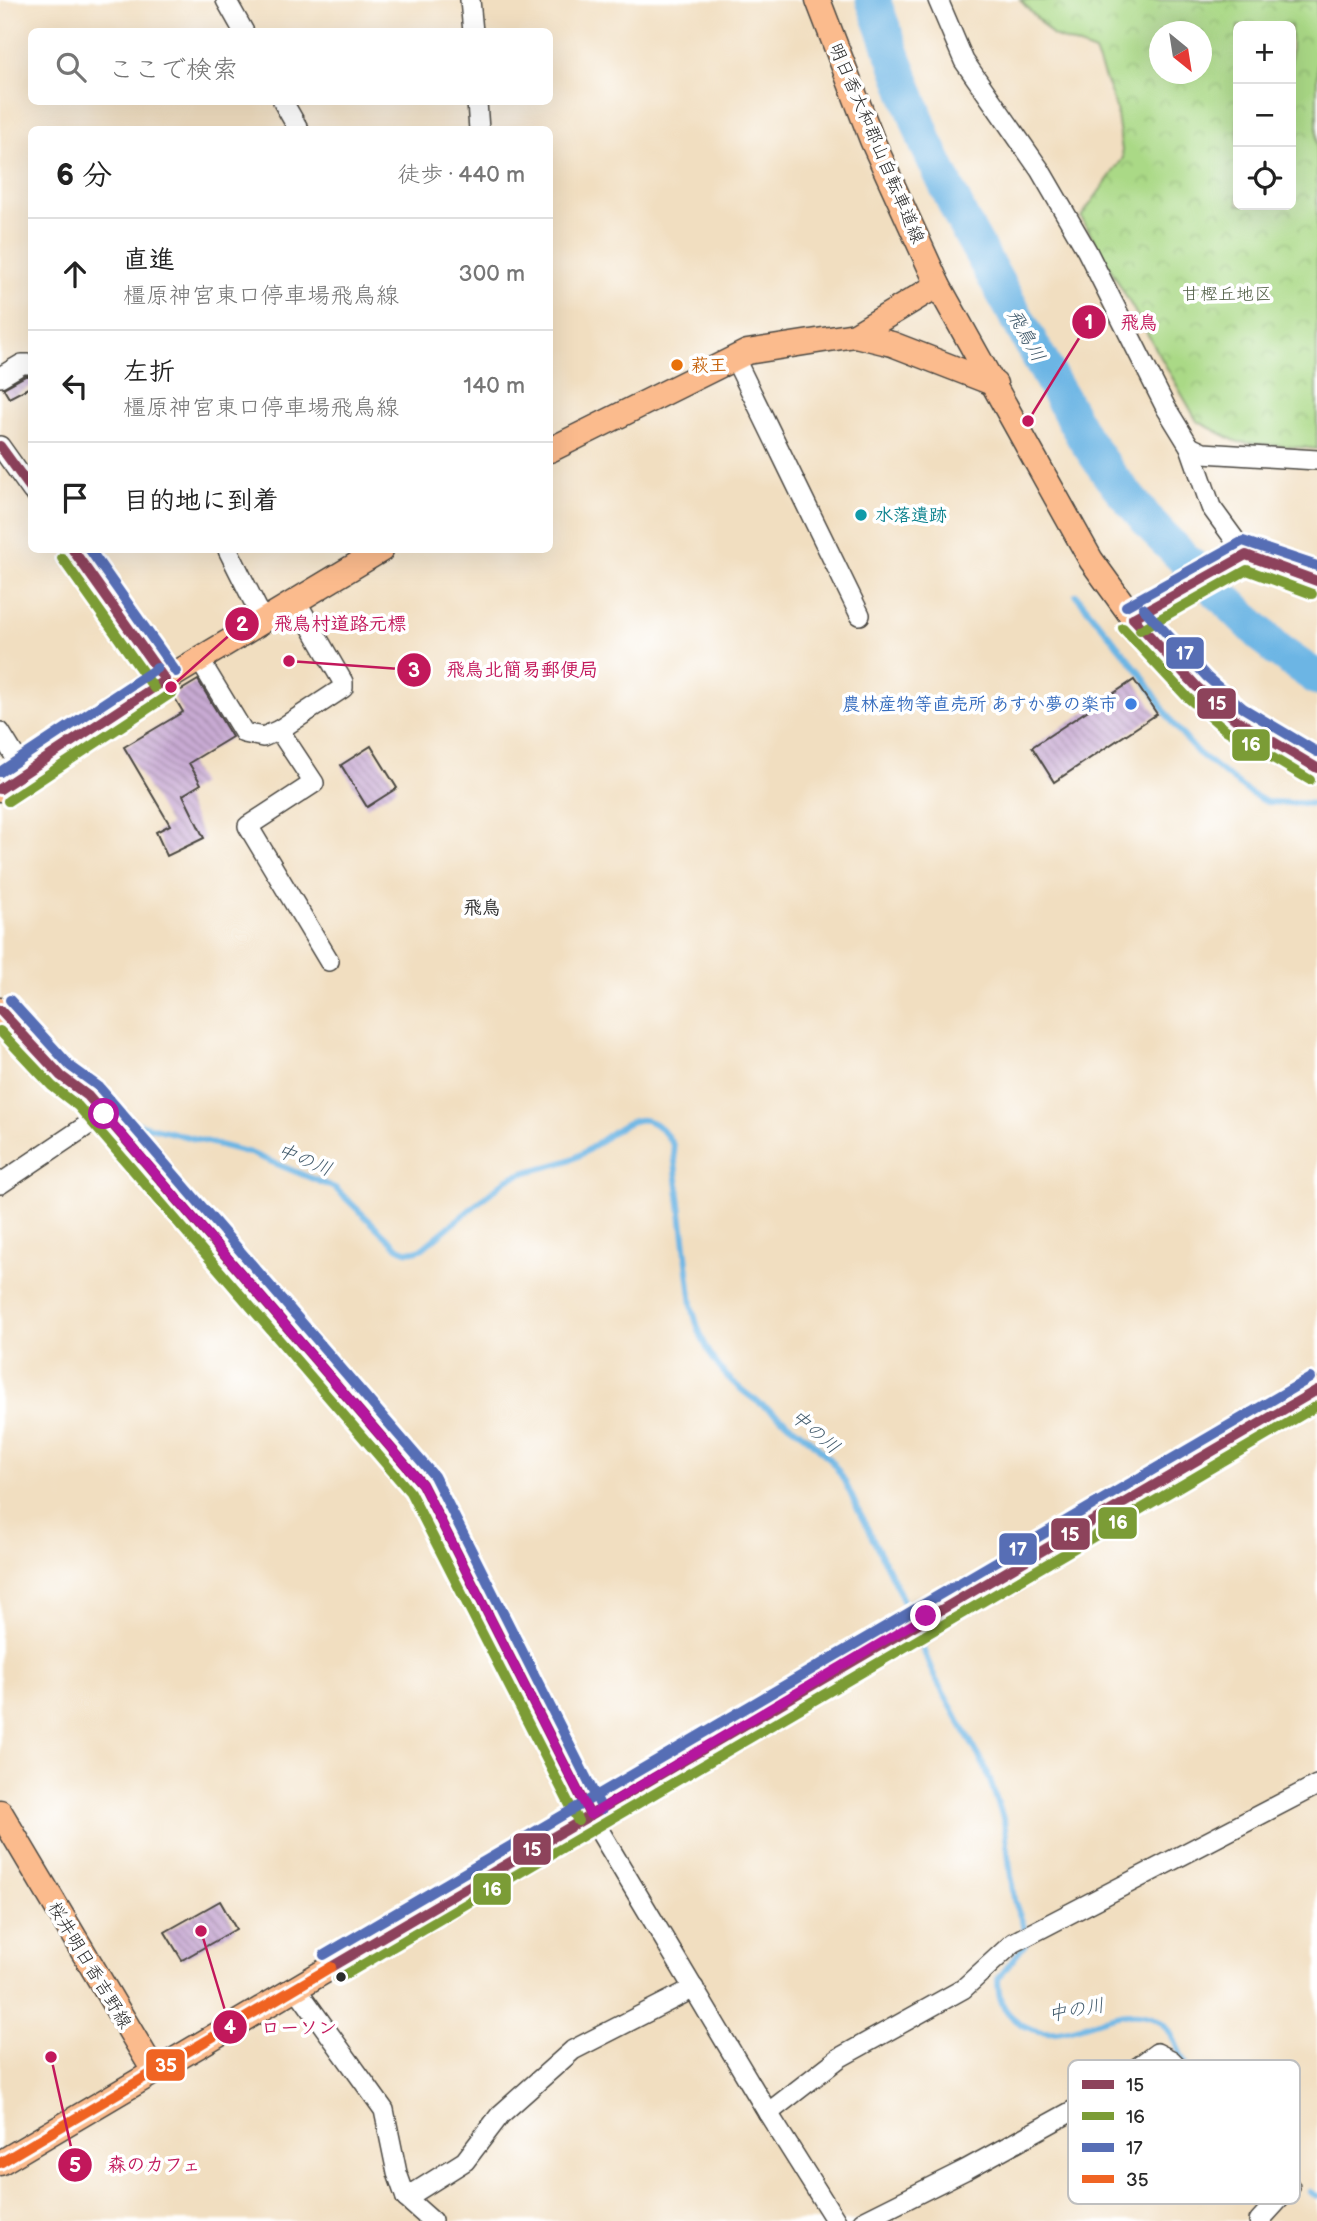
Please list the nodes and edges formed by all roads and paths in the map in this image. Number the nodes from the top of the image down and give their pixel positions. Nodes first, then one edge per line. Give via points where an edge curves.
1 (226, 0) edge
2 (470, 0) edge
3 (818, 0) edge
4 (938, 0) edge
5 (242, 28) edge
6 (473, 28) edge
7 (285, 105) edge
8 (477, 105) edge
9 (297, 126) edge
10 (479, 126) edge
11 (938, 285) junction
12 (855, 335) junction
13 (735, 359) junction
14 (28, 364) edge
15 (0, 377) edge
16 (995, 384) junction
17 (0, 446) edge
18 (1190, 447) junction
19 (553, 448) edge
20 (1317, 460) edge
21 (28, 485) edge
22 (77, 553) edge
23 (230, 553) edge
24 (373, 553) edge
25 (1239, 559) junction
26 (1317, 581) edge
27 (296, 601) junction
28 (860, 615) dead end
29 (1133, 618) junction
30 (263, 620) junction
31 (199, 659) junction
32 (165, 680) junction
33 (279, 730) junction
34 (0, 733) edge
35 (1289, 750) joint
36 (1317, 768) edge
37 (24, 771) junction
38 (0, 789) edge
39 (329, 961) dead end
40 (0, 1010) edge
41 (104, 1114) junction
42 (0, 1184) edge
43 (1317, 1390) edge
44 (1317, 1785) edge
45 (0, 1812) edge
46 (590, 1815) junction
47 (296, 1988) junction
48 (694, 1988) junction
49 (1148, 2060) edge
50 (1171, 2060) edge
51 (154, 2071) junction
52 (768, 2113) junction
53 (1068, 2113) edge
54 (0, 2163) edge
55 (406, 2198) junction
56 (1274, 2204) edge
57 (432, 2221) edge
58 (836, 2221) edge
59 (863, 2221) edge
60 (1259, 2221) edge

1 - 5 street
2 - 6 street
3 - 11 main road, 明日香大和郡山自転車道線 via 872,140
4 - 18 street via 964,61 1041,170
7 - 9 street
8 - 10 street
11 - 12 main road
11 - 16 main road, 明日香大和郡山自転車道線
12 - 13 main road via 747,352
12 - 16 main road via 892,344
13 - 19 main road
13 - 28 street
14 - 15 street
16 - 29 main road, 明日香大和郡山自転車道線 via 1091,560
17 - 21 street
18 - 20 street via 1203,453
18 - 25 street via 1211,507
22 - 32 street
23 - 30 street
24 - 27 main road
25 - 26 main road
25 - 29 main road
27 - 30 main road
27 - 33 street via 343,688
29 - 35 main road, 明日香大和郡山自転車道線 via 1197,687 1235,719
30 - 31 main road
31 - 32 main road
31 - 33 street via 244,733 263,737
32 - 37 main road
33 - 39 street via 314,783 248,826
34 - 37 street
35 - 36 street
37 - 38 main road
40 - 41 main road via 61,1076
41 - 42 street
41 - 46 main road via 422,1484
43 - 46 main road
44 - 52 street via 1013,1942 963,1989 839,2058
45 - 51 main road, 桜井明日香吉野線
46 - 47 main road
46 - 48 street
47 - 51 main road
47 - 55 street via 384,2110
48 - 52 street
48 - 55 street via 573,2050 500,2115 465,2161
49 - 50 street via 1157,2053
51 - 54 main road
52 - 58 street
53 - 59 street
55 - 57 street
56 - 60 street

